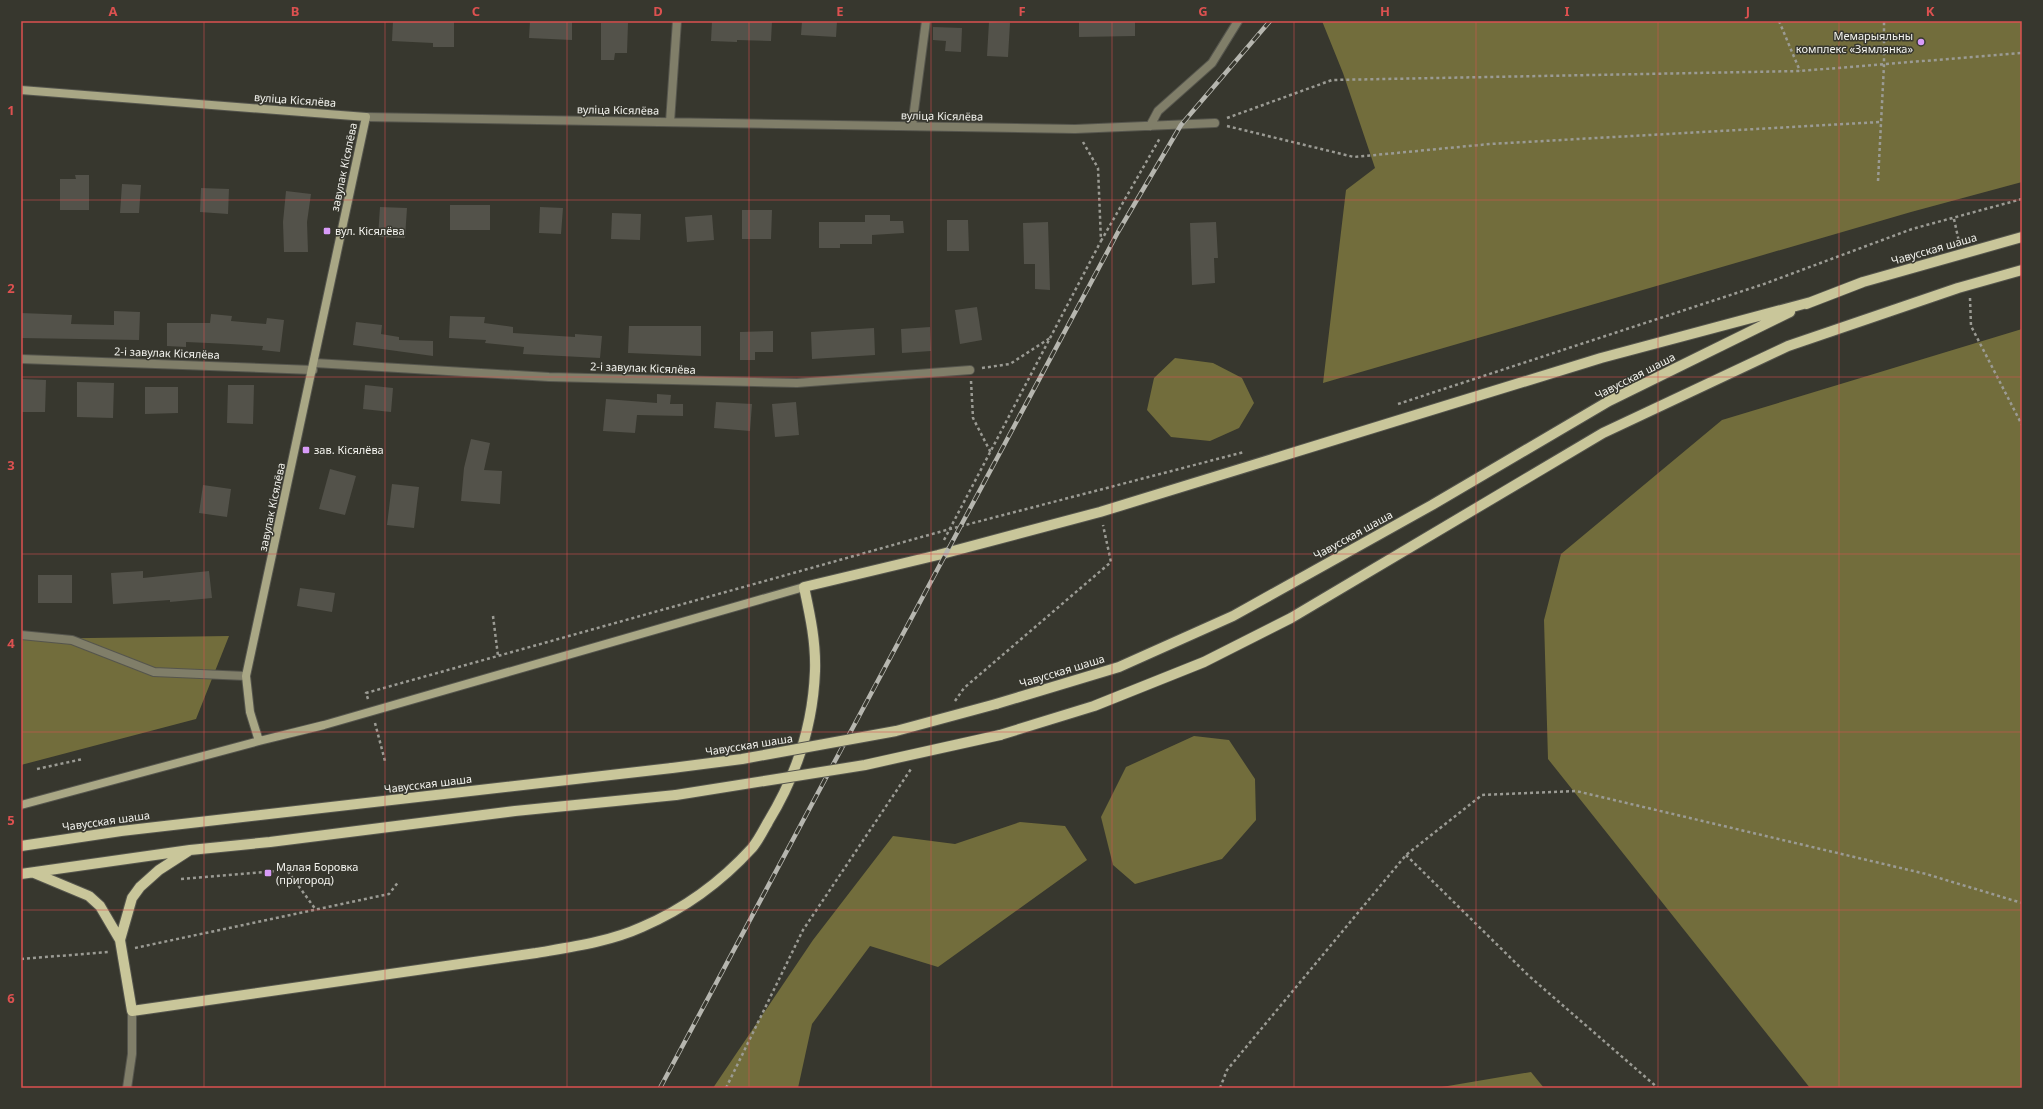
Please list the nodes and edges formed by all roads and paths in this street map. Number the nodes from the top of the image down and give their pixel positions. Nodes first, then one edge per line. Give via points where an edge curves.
1 (677, 21) edge
2 (926, 21) edge
3 (1238, 21) edge
4 (1779, 21) edge
5 (1884, 21) edge
6 (2022, 53) edge
7 (1884, 65) junction
8 (1800, 71) junction
9 (21, 90) edge
10 (366, 117) junction
11 (670, 122) junction
12 (1880, 122) junction
13 (1215, 123) junction
14 (912, 126) junction
15 (1150, 126) junction
16 (1167, 126) junction
17 (1075, 129) junction
18 (1878, 181) dead end
19 (2022, 199) edge
20 (2022, 237) edge
21 (1101, 241) junction
22 (2022, 270) edge
23 (1811, 302) junction
24 (1971, 326) dead end
25 (1050, 338) junction
26 (21, 359) edge
27 (314, 366) junction
28 (970, 370) junction
29 (1393, 406) dead end
30 (2022, 425) edge
31 (1249, 450) dead end
32 (991, 453) junction
33 (1100, 512) junction
34 (950, 528) junction
35 (938, 555) junction
36 (804, 587) junction
37 (493, 616) dead end
38 (21, 635) edge
39 (498, 656) junction
40 (246, 676) junction
41 (951, 708) dead end
42 (372, 711) junction
43 (259, 741) junction
44 (84, 759) dead end
45 (385, 761) dead end
46 (912, 767) dead end
47 (37, 769) dead end
48 (21, 805) edge
49 (21, 846) edge
50 (190, 850) junction
51 (1406, 854) junction
52 (33, 873) junction
53 (21, 874) edge
54 (181, 879) dead end
55 (399, 881) dead end
56 (2022, 902) edge
57 (316, 910) junction
58 (120, 940) junction
59 (121, 951) junction
60 (21, 959) edge
61 (132, 1011) junction
62 (127, 1088) edge
63 (726, 1088) edge
64 (1220, 1088) edge
65 (1658, 1088) edge

1 - 11 street
2 - 14 street
3 - 15 street via 1212,63 1158,111
4 - 8 path
5 - 7 path
6 - 7 path
7 - 8 path
7 - 12 path
8 - 13 path via 1332,80
9 - 10 street, вуліца Кісялёва
10 - 11 street, вуліца Кісялёва
10 - 27 street, завулак Кісялёва
11 - 14 street, вуліца Кісялёва
12 - 13 path via 1490,144 1354,157
12 - 18 path
13 - 16 street, вуліца Кісялёва
14 - 17 street, вуліца Кісялёва
15 - 16 street, вуліца Кісялёва
15 - 17 street, вуліца Кісялёва
16 - 21 path
17 - 21 path via 1098,168
19 - 29 path via 1912,229 1764,284
20 - 23 main road, Чавусская шаша via 1863,282
21 - 25 path
22 - 50 main road, bridge via 1958,288 1788,346 1603,433 1297,614 1210,659 1094,706 1000,735 865,765 676,794
23 - 33 main road via 1601,358
23 - 49 main road, Чавусская шаша, bridge via 1609,401 1233,616 1119,667 896,731 742,759 121,830
24 - 30 path
25 - 28 path via 1010,364
25 - 32 path
26 - 27 street, 2-і завулак Кісялёва
27 - 28 street, 2-і завулак Кісялёва via 797,383
27 - 40 street, завулак Кісялёва
28 - 32 path via 973,418
31 - 34 path
32 - 34 path
33 - 35 main road
33 - 41 path via 1111,562 964,688
34 - 35 path
34 - 39 path
35 - 36 main road
36 - 42 street
36 - 61 main road via 813,629 815,670 812,712 800,758 778,805 753,847 721,878 686,905 641,928 592,943
37 - 39 path
38 - 40 street via 72,640 154,672
39 - 42 path via 366,693
40 - 43 street, завулак Кісялёва via 250,712
42 - 43 street
42 - 45 path
43 - 48 street
44 - 47 path
46 - 63 path via 803,930
50 - 52 main road
50 - 58 main road via 159,870 140,887 132,898
51 - 56 path via 1482,795 1576,791 1926,874
51 - 64 path via 1227,1070
51 - 65 path via 1529,976
52 - 53 main road
52 - 58 main road via 89,896 100,906
54 - 57 path via 287,870
55 - 57 path via 389,894
57 - 59 path
58 - 59 main road
59 - 60 path
59 - 61 main road
61 - 62 street via 132,1054

